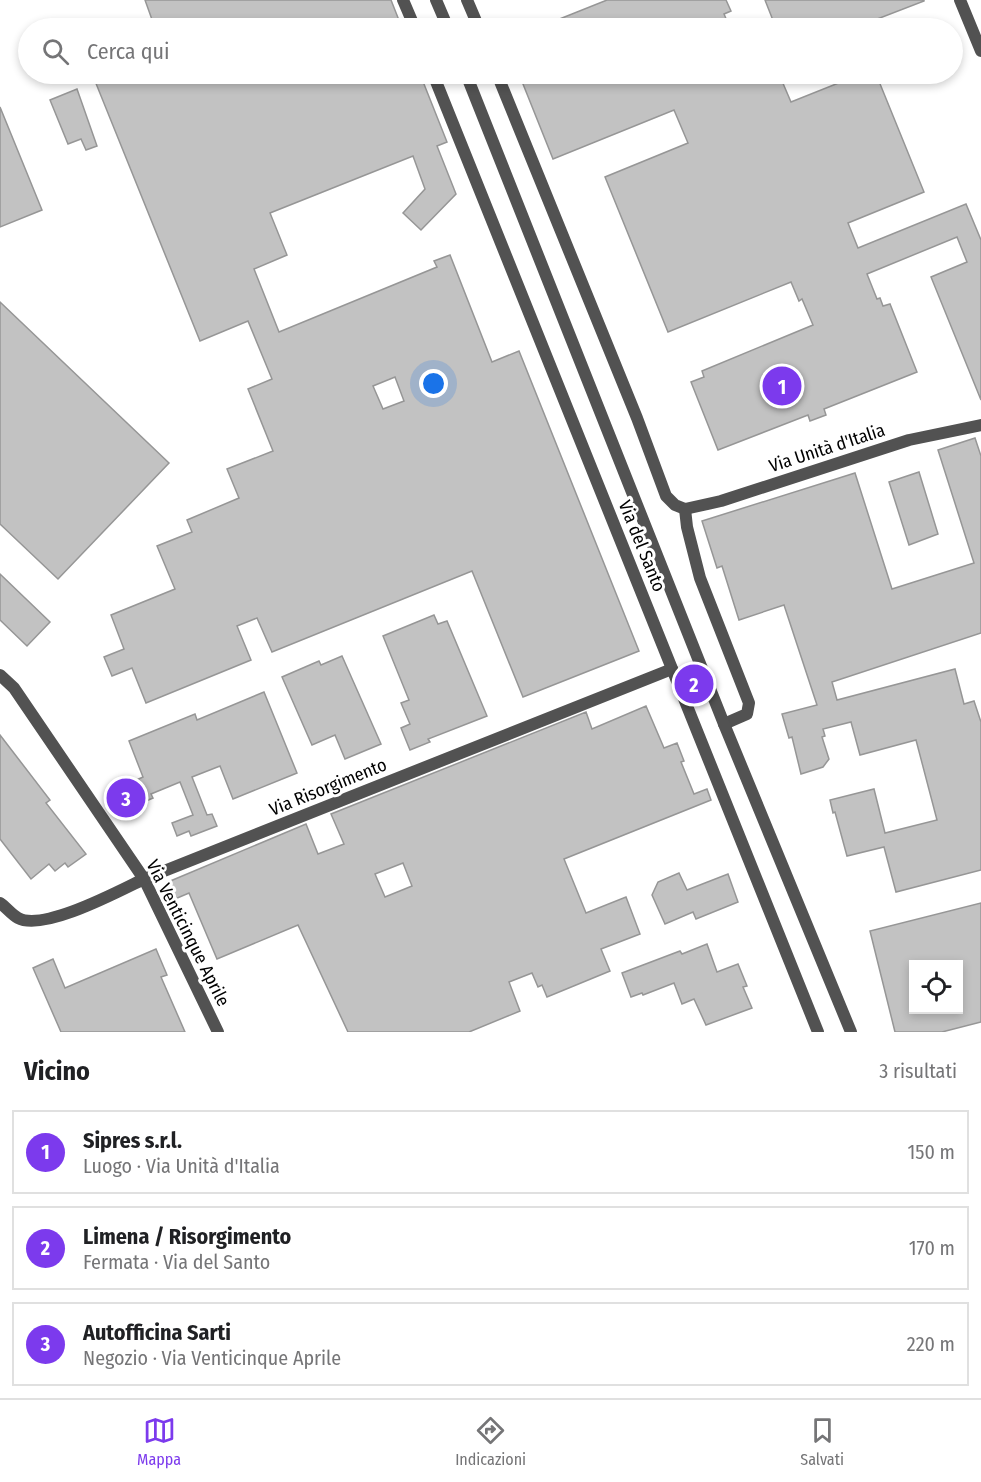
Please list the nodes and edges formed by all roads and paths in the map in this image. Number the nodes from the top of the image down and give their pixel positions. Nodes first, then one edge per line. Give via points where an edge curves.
1 (403, 0) edge
2 (436, 0) edge
3 (467, 0) edge
4 (960, 0) edge
5 (411, 18) edge
6 (444, 18) edge
7 (475, 18) edge
8 (981, 51) edge
9 (437, 84) edge
10 (470, 84) edge
11 (501, 84) edge
12 (981, 425) edge
13 (685, 509) junction
14 (672, 669) junction
15 (0, 675) edge
16 (724, 724) junction
17 (144, 879) junction
18 (0, 903) edge
19 (218, 1032) edge
20 (818, 1032) edge
21 (851, 1032) edge

1 - 5 street
2 - 6 street
3 - 7 street
4 - 8 street
9 - 14 street, Via del Santo
10 - 16 street
11 - 13 street via 666,496
12 - 13 street, Via Unità d'Italia via 909,440
13 - 16 street via 700,578 749,703 747,714
14 - 17 street, Via Risorgimento
14 - 20 street, Via del Santo
15 - 17 street, Via Venticinque Aprile via 14,688
16 - 21 street
17 - 18 street, Via Risorgimento via 97,902 41,920 19,919
17 - 19 street, Via Venticinque Aprile

